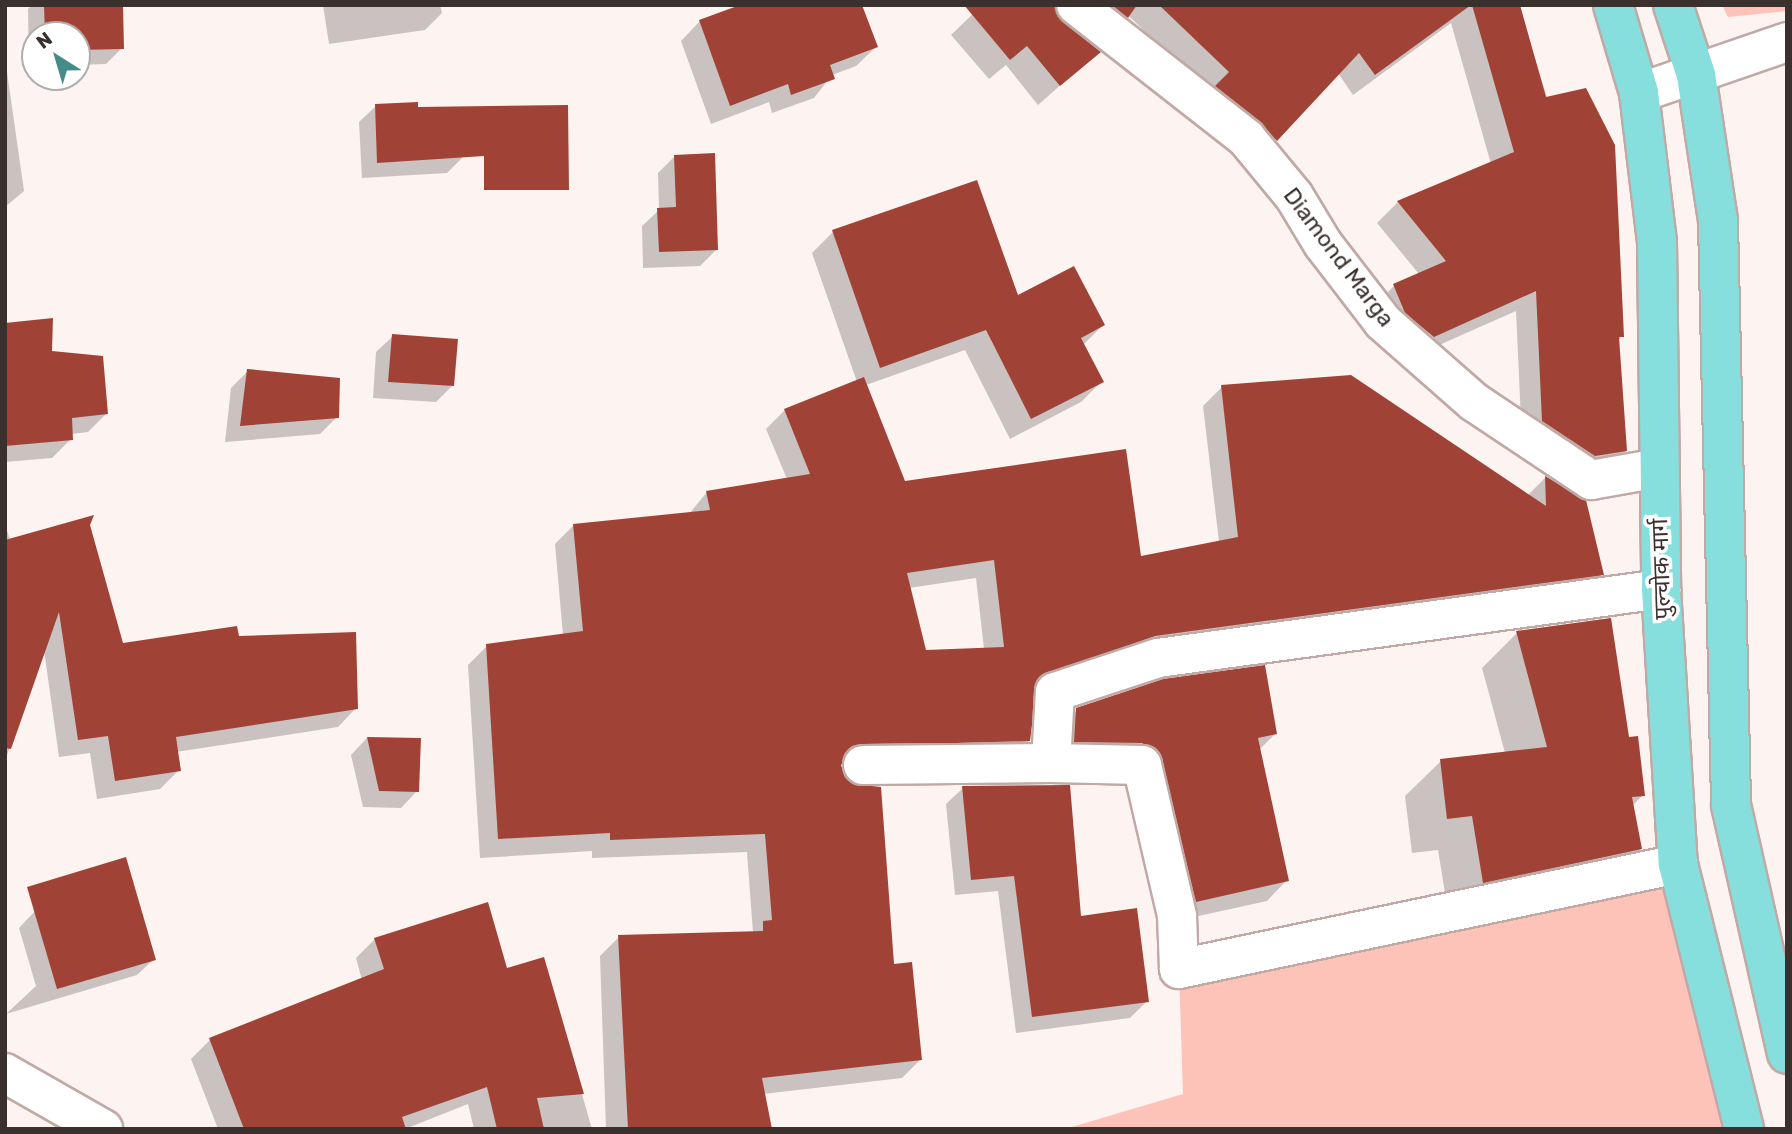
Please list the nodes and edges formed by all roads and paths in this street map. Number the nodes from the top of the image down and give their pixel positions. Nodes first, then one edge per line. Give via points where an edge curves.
1 (1076, 5) edge
2 (1613, 5) edge
3 (1673, 5) edge
4 (1787, 42) edge
5 (1696, 75) junction
6 (1639, 93) junction
7 (1659, 468) junction
8 (1661, 589) junction
9 (1051, 763) junction
10 (863, 765) dead end
11 (1678, 864) junction
12 (1787, 1054) edge
13 (5, 1073) edge
14 (103, 1129) edge
15 (1744, 1129) edge

1 - 7 street, Diamond Marga via 1246,138 1294,196 1323,244 1383,322 1474,402 1591,480
2 - 6 main road, पुल्चोक मार्ग
3 - 5 main road
4 - 5 street
5 - 6 street
5 - 12 main road via 1719,232 1731,804
6 - 7 main road, पुल्चोक मार्ग via 1657,242
7 - 8 main road, पुल्चोक मार्ग
8 - 9 street via 1158,657 1055,692
8 - 11 main road, पुल्चोक मार्ग
9 - 10 street
9 - 11 street via 1142,765 1177,916 1179,969
11 - 15 main road, पुल्चोक मार्ग
13 - 14 street

